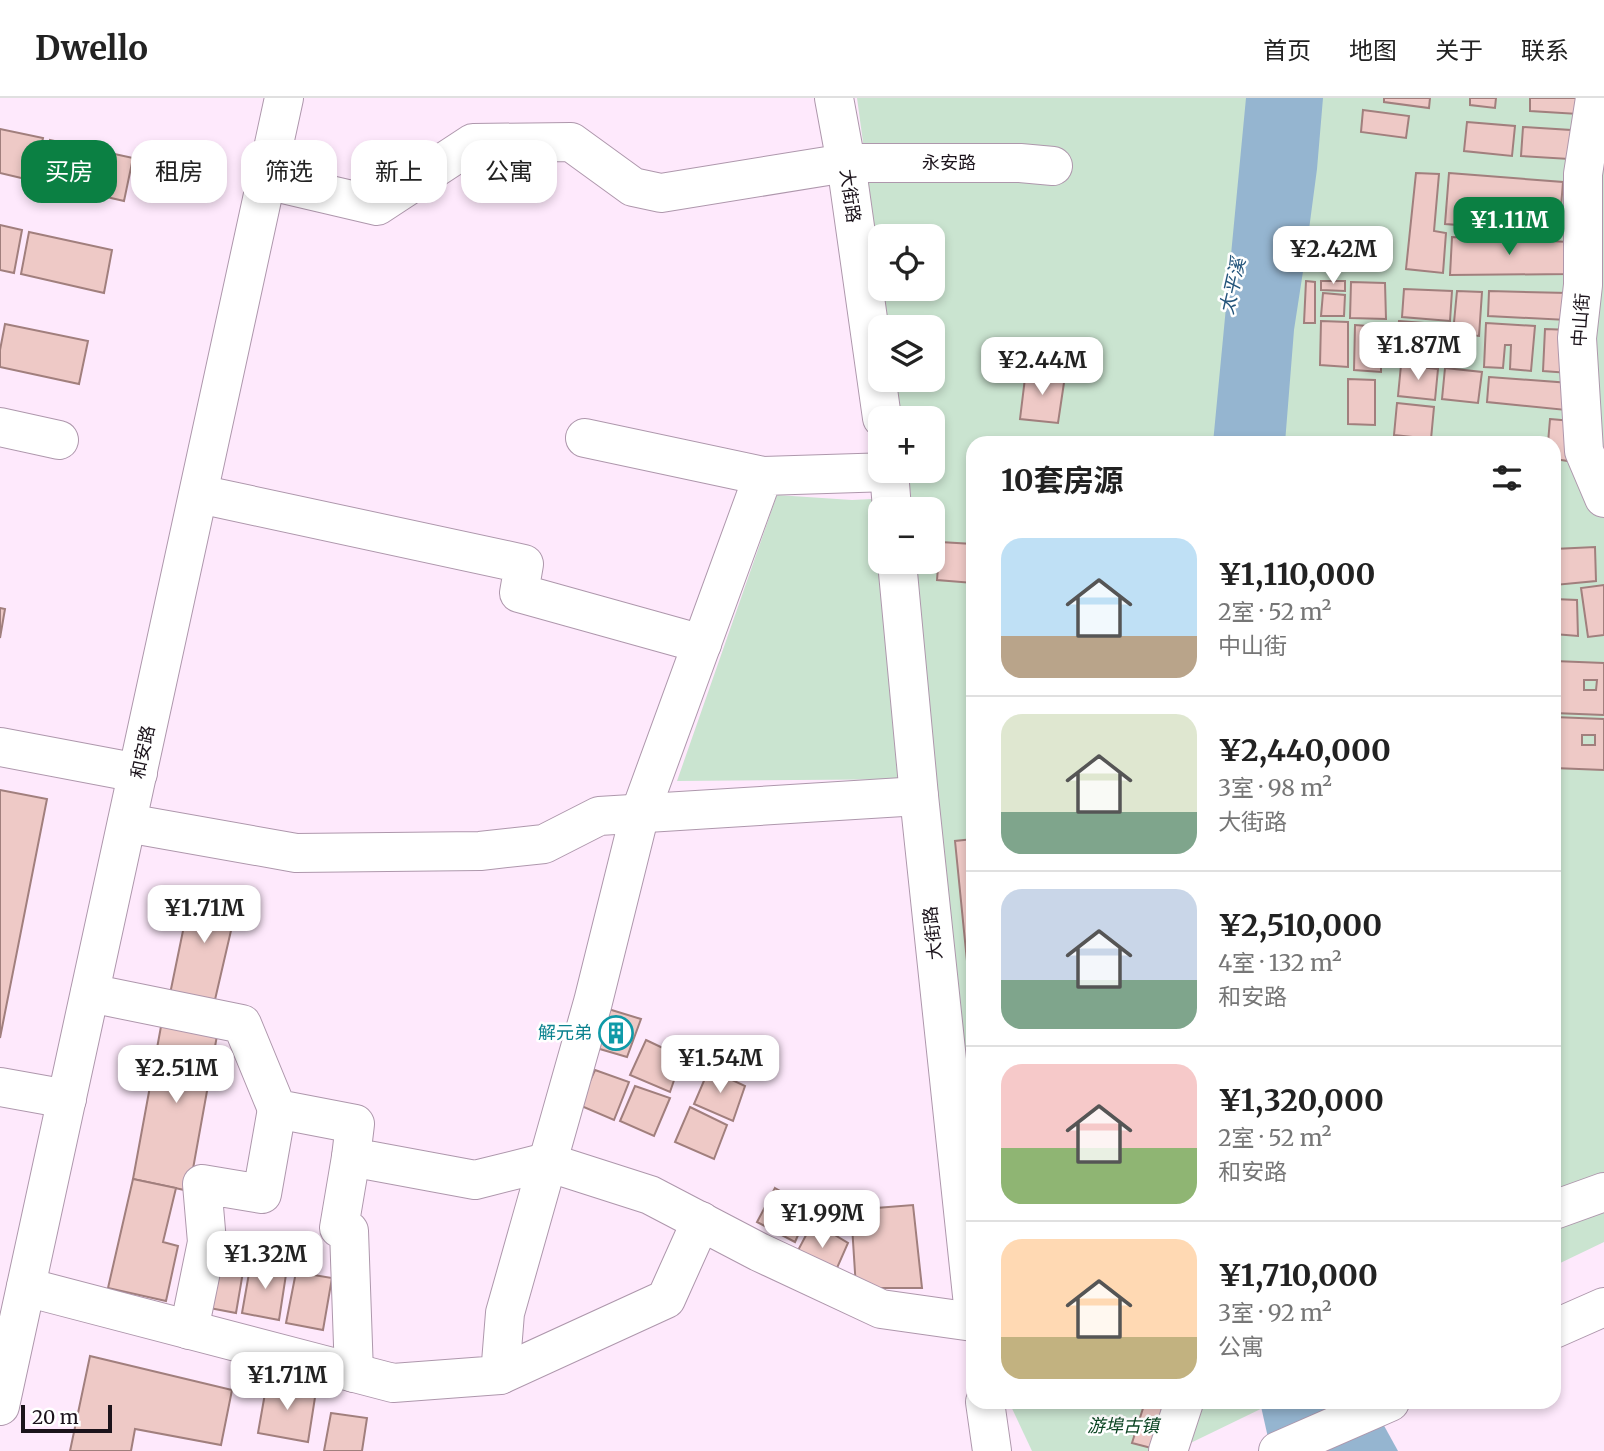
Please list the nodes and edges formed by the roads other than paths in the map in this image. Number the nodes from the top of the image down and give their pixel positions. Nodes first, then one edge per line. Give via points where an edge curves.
1 (284, 98) edge
2 (834, 98) edge
3 (1595, 98) edge
4 (275, 140) edge
5 (846, 163) junction
6 (1053, 166) dead end
7 (337, 197) edge
8 (261, 203) edge
9 (880, 406) edge
10 (0, 427) edge
11 (585, 438) dead end
12 (59, 440) dead end
13 (763, 476) junction
14 (890, 484) edge
15 (199, 494) junction
16 (1604, 498) edge
17 (898, 574) edge
18 (702, 644) junction
19 (0, 747) edge
20 (138, 774) junction
21 (919, 796) junction
22 (640, 813) junction
23 (127, 823) junction
24 (90, 993) junction
25 (0, 1087) edge
26 (67, 1099) junction
27 (277, 1109) junction
28 (351, 1157) junction
29 (547, 1162) junction
30 (1604, 1192) edge
31 (1561, 1207) edge
32 (701, 1222) junction
33 (966, 1239) edge
34 (26, 1287) junction
35 (1604, 1307) edge
36 (966, 1321) edge
37 (1561, 1326) edge
38 (189, 1330) junction
39 (354, 1373) junction
40 (500, 1375) junction
41 (0, 1406) edge
42 (986, 1409) edge
43 (1182, 1409) edge
44 (1373, 1409) edge
45 (992, 1451) edge
46 (1168, 1451) edge
47 (1278, 1451) edge

1 - 4 street, 和安路
2 - 5 street, 大街路
3 - 16 street, 中山街 via 1583,174 1583,285 1577,338 1584,451
5 - 6 street, 永安路
5 - 7 street, 永安路 via 661,193 633,187 571,142 473,143 377,206
5 - 9 street, 大街路
8 - 15 street, 和安路
10 - 12 street
11 - 13 street
13 - 14 street
13 - 18 street
15 - 18 street via 524,564 519,593
15 - 20 street, 和安路
17 - 21 street, 大街路
18 - 22 street
19 - 20 street
20 - 23 street, 和安路
21 - 22 street
21 - 33 street, 大街路
22 - 23 street via 599,817 544,844 480,850 296,853
22 - 29 street
23 - 24 street, 和安路
24 - 26 street, 和安路
24 - 27 street via 242,1024
25 - 26 street
26 - 34 street, 和安路
27 - 28 street via 355,1124
27 - 38 street via 262,1194 202,1184 207,1242
28 - 29 street via 475,1180
28 - 39 street via 339,1228 349,1231
29 - 32 street via 650,1195
29 - 40 street via 505,1313
30 - 31 street
32 - 36 street via 881,1309
32 - 40 street via 666,1298
34 - 38 street
34 - 41 street, 和安路
35 - 37 street
38 - 39 street
39 - 40 street via 393,1383
42 - 45 street
43 - 46 street
44 - 47 street

